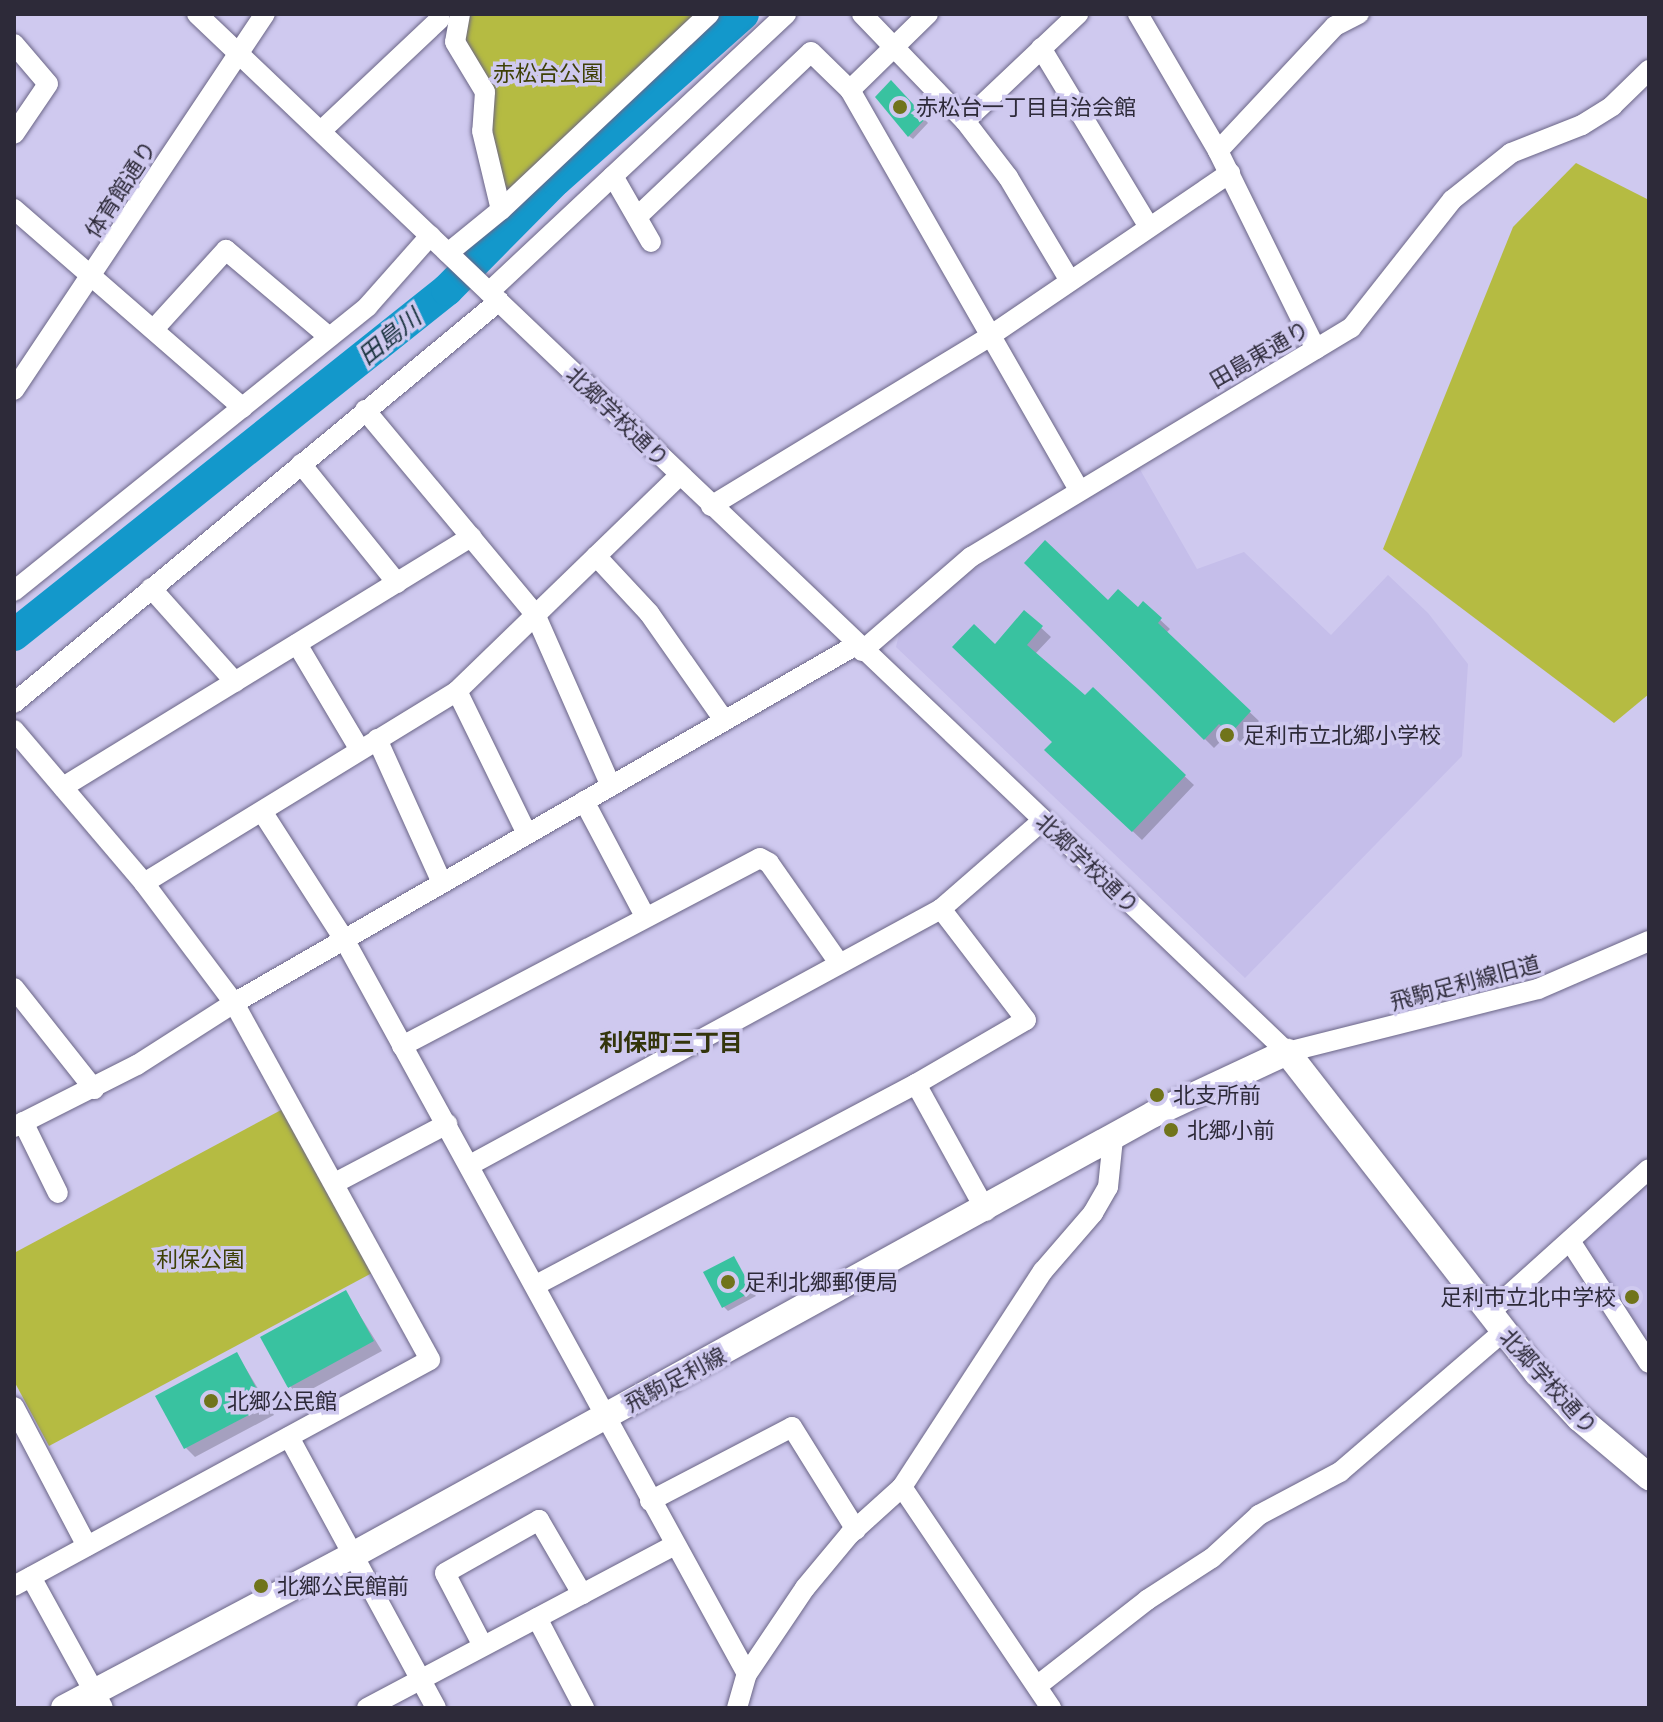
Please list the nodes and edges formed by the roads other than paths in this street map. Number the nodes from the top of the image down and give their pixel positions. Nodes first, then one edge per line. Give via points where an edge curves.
1 (197, 14) edge
2 (265, 14) edge
3 (709, 14) edge
4 (786, 14) edge
5 (862, 14) edge
6 (928, 14) edge
7 (1078, 14) edge
8 (1138, 14) edge
9 (1359, 14) edge
10 (450, 16) edge
11 (14, 44) edge
12 (893, 47) junction
13 (1041, 48) junction
14 (239, 53) junction
15 (1649, 70) edge
16 (850, 90) junction
17 (965, 121) junction
18 (321, 131) junction
19 (14, 134) edge
20 (1218, 151) junction
21 (1230, 173) junction
22 (613, 176) junction
23 (14, 209) edge
24 (501, 210) junction
25 (638, 216) junction
26 (1149, 227) junction
27 (430, 236) junction
28 (651, 242) dead end
29 (450, 255) junction
30 (93, 275) junction
31 (1070, 281) junction
32 (490, 293) junction
33 (154, 329) junction
34 (327, 335) junction
35 (987, 338) junction
36 (1316, 349) junction
37 (14, 390) edge
38 (243, 408) junction
39 (365, 410) junction
40 (301, 464) junction
41 (680, 475) junction
42 (1079, 490) junction
43 (711, 506) junction
44 (471, 537) junction
45 (596, 556) junction
46 (397, 583) junction
47 (151, 588) junction
48 (14, 591) edge
49 (535, 614) junction
50 (297, 644) junction
51 (859, 648) junction
52 (235, 682) junction
53 (457, 691) junction
54 (14, 703) edge
55 (724, 720) junction
56 (14, 730) edge
57 (368, 745) junction
58 (611, 786) junction
59 (63, 787) junction
60 (584, 801) junction
61 (263, 813) junction
62 (1043, 820) junction
63 (527, 834) junction
64 (144, 883) junction
65 (442, 883) junction
66 (941, 909) junction
67 (645, 916) junction
68 (344, 939) junction
69 (1649, 941) edge
70 (839, 963) junction
71 (14, 988) edge
72 (234, 1003) junction
73 (402, 1046) junction
74 (1287, 1052) junction
75 (916, 1084) junction
76 (94, 1089) junction
77 (447, 1124) junction
78 (16, 1125) edge
79 (1113, 1139) junction
80 (470, 1165) junction
81 (1649, 1169) edge
82 (335, 1183) junction
83 (58, 1193) dead end
84 (986, 1211) junction
85 (1570, 1241) junction
86 (536, 1285) junction
87 (1496, 1322) junction
88 (1649, 1363) edge
89 (14, 1407) edge
90 (606, 1416) junction
91 (289, 1437) junction
92 (1649, 1477) edge
93 (902, 1487) junction
94 (650, 1501) junction
95 (856, 1530) junction
96 (675, 1545) junction
97 (87, 1546) junction
98 (353, 1555) junction
99 (22, 1581) edge
100 (582, 1594) junction
101 (537, 1618) junction
102 (483, 1646) junction
103 (747, 1674) junction
104 (421, 1679) junction
105 (1037, 1686) junction
106 (98, 1700) edge
107 (64, 1708) edge
108 (367, 1708) edge
109 (436, 1708) edge
110 (584, 1708) edge
111 (737, 1708) edge
112 (1051, 1708) edge

1 - 14 street
2 - 14 street, 体育館通り
3 - 24 street
4 - 22 street
5 - 12 street
6 - 12 street
7 - 13 street
8 - 20 street
9 - 20 street via 1335,26
10 - 18 street
10 - 24 street via 455,42 485,92 482,131
11 - 19 street via 48,84
12 - 16 street
12 - 17 street
13 - 17 street
13 - 26 street
14 - 18 street
14 - 30 street, 体育館通り
15 - 36 street, 田島東通り via 1612,106 1582,125 1511,153 1452,200 1373,307
16 - 25 street via 811,52
16 - 35 street
17 - 31 street via 1008,177
18 - 27 street
20 - 21 street
21 - 26 street
21 - 36 street
22 - 25 street
22 - 32 street
23 - 30 street
24 - 29 street
25 - 28 street
26 - 31 street
27 - 29 street
27 - 34 street via 368,306
29 - 32 street, 北郷学校通り
30 - 33 street
30 - 37 street, 体育館通り
31 - 35 street
32 - 39 street
32 - 41 street, 北郷学校通り
33 - 34 street via 226,250
33 - 38 street
34 - 38 street
35 - 42 street
35 - 43 street
36 - 42 street, 田島東通り
38 - 48 street
39 - 40 street
39 - 44 street
40 - 46 street
40 - 47 street
41 - 43 street, 北郷学校通り
41 - 45 street
42 - 51 street, 田島東通り via 971,557
43 - 51 street, 北郷学校通り
44 - 46 street
44 - 49 street
45 - 49 street
45 - 55 street via 649,613
46 - 50 street
47 - 52 street
47 - 54 street
49 - 53 street
49 - 58 street
50 - 52 street
50 - 57 street
51 - 55 street, 田島東通り
51 - 62 street, 北郷学校通り
52 - 59 street
53 - 57 street
53 - 63 street
55 - 58 street, 田島東通り
56 - 59 street
57 - 61 street
57 - 65 street
58 - 60 street, 田島東通り
59 - 64 street
60 - 63 street, 田島東通り
60 - 67 street
61 - 64 street
61 - 68 street
62 - 66 street
62 - 74 street, 北郷学校通り
63 - 65 street, 田島東通り
64 - 72 street
65 - 68 street, 田島東通り
66 - 70 street
66 - 75 street via 1026,1020
67 - 70 street via 760,858 769,863
67 - 73 street
68 - 72 street, 田島東通り
68 - 73 street
69 - 74 street, 飛駒足利線旧道 via 1538,989
70 - 80 street
71 - 76 street
72 - 76 street, 田島東通り
72 - 82 street
73 - 77 street
74 - 79 main road, 飛駒足利線 via 1240,1071
74 - 87 main road, 北郷学校通り
75 - 84 street
75 - 86 street
76 - 78 street, 田島東通り
77 - 80 street
77 - 82 street
78 - 83 street
79 - 84 main road, 飛駒足利線
79 - 93 street via 1108,1187 1101,1200 1043,1271
80 - 86 street
81 - 85 street via 1579,1227
82 - 91 street via 430,1360
84 - 90 main road, 飛駒足利線
85 - 87 street
85 - 88 street
86 - 90 street
87 - 92 main road, 北郷学校通り via 1579,1418
87 - 105 street via 1340,1472 1259,1515 1212,1558 1147,1600
89 - 97 street
90 - 94 street
90 - 98 main road, 飛駒足利線
91 - 97 street
91 - 98 street
93 - 95 street
93 - 105 street
94 - 95 street via 792,1427
94 - 96 street
95 - 103 street via 805,1588
96 - 100 street
96 - 103 street
97 - 99 street
98 - 104 street
98 - 106 main road, 飛駒足利線
99 - 106 street
100 - 101 street
100 - 102 street via 539,1520 445,1573
101 - 102 street
101 - 110 street
102 - 104 street
103 - 111 street
104 - 108 street
104 - 109 street
105 - 112 street
106 - 107 main road, 飛駒足利線

